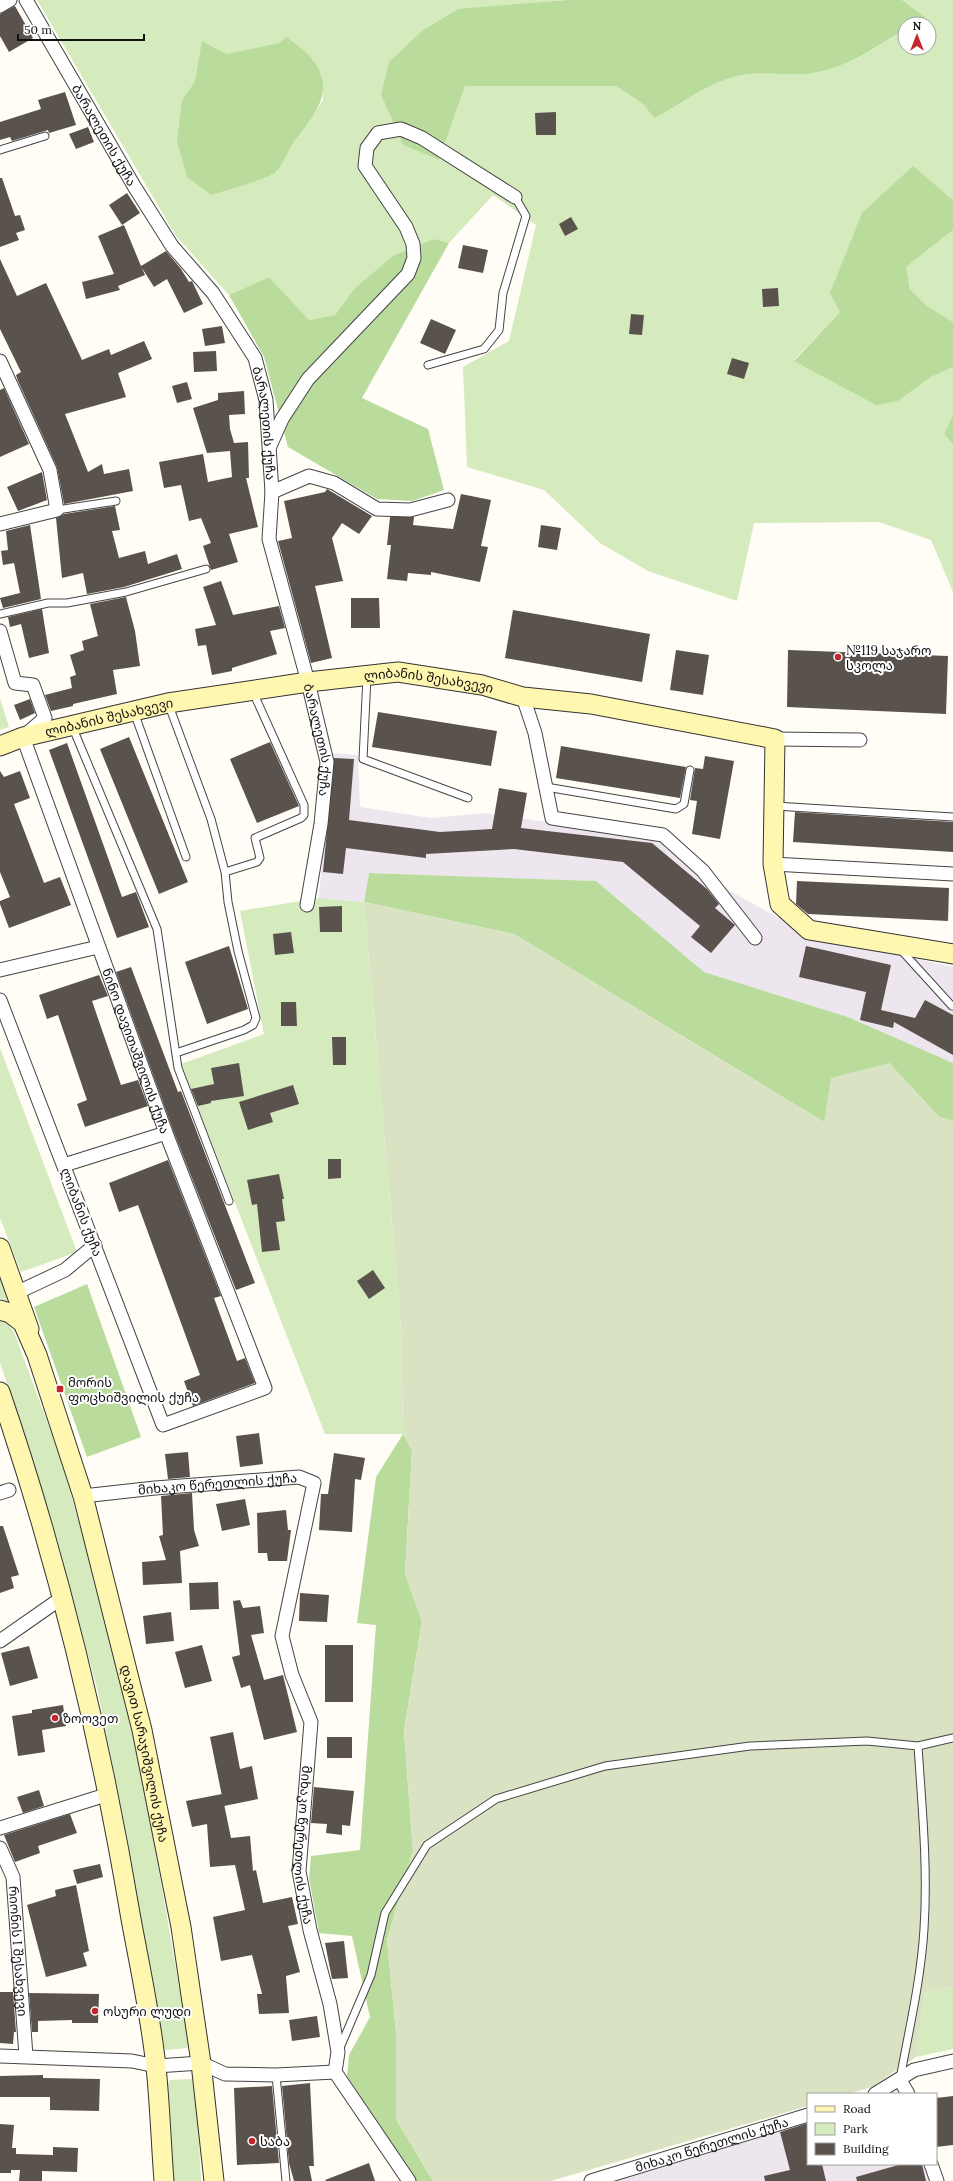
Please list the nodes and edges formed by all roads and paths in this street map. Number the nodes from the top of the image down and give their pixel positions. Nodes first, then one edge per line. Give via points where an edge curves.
1 (10, 0) edge
2 (26, 0) edge
3 (0, 6) edge
4 (45, 136) dead end
5 (0, 150) edge
6 (515, 197) joint
7 (0, 361) edge
8 (428, 365) dead end
9 (269, 448) junction
10 (272, 492) junction
11 (448, 500) dead end
12 (116, 501) dead end
13 (57, 510) junction
14 (0, 524) edge
15 (206, 569) dead end
16 (0, 614) edge
17 (0, 631) edge
18 (367, 675) junction
19 (308, 682) junction
20 (252, 690) junction
21 (523, 697) junction
22 (168, 703) junction
23 (134, 712) junction
24 (72, 726) junction
25 (23, 737) junction
26 (775, 739) junction
27 (860, 740) dead end
28 (0, 746) edge
29 (690, 770) dead end
30 (546, 787) junction
31 (468, 798) dead end
32 (775, 806) junction
33 (953, 817) edge
34 (186, 857) dead end
35 (773, 864) junction
36 (225, 872) junction
37 (953, 874) edge
38 (307, 905) dead end
39 (755, 938) dead end
40 (896, 944) junction
41 (98, 947) junction
42 (953, 954) edge
43 (0, 970) edge
44 (0, 1000) edge
45 (952, 1006) edge
46 (176, 1053) junction
47 (166, 1133) junction
48 (64, 1165) junction
49 (229, 1201) dead end
50 (95, 1244) junction
51 (0, 1248) edge
52 (16, 1293) junction
53 (0, 1310) edge
54 (30, 1336) junction
55 (0, 1392) edge
56 (163, 1425) joint
57 (83, 1496) junction
58 (63, 1597) junction
59 (0, 1641) edge
60 (953, 1738) edge
61 (918, 1746) junction
62 (109, 1794) junction
63 (0, 1828) edge
64 (0, 1848) edge
65 (338, 2052) junction
66 (0, 2056) edge
67 (26, 2056) junction
68 (953, 2061) edge
69 (201, 2064) junction
70 (156, 2066) junction
71 (335, 2072) junction
72 (276, 2075) junction
73 (900, 2080) junction
74 (877, 2093) edge
75 (907, 2093) edge
76 (807, 2115) edge
77 (931, 2165) edge
78 (164, 2181) edge
79 (214, 2181) edge
80 (286, 2181) edge
81 (409, 2181) edge
82 (591, 2181) edge
83 (936, 2181) edge

1 - 3 street
2 - 9 street, ბარალეთის ქუჩა via 134,186 172,246 213,293 255,358 266,400
4 - 5 lane
6 - 8 lane via 526,216 503,293 499,330 484,349
6 - 9 street via 422,138 401,129 378,133 367,148 365,166 406,227 413,244 414,258 408,274 308,379 282,419
7 - 13 street via 50,470
9 - 10 street, ბარალეთის ქუჩა
10 - 11 street via 309,476 334,482 377,508 410,510
10 - 19 street, ბარალეთის ქუჩა via 269,540
12 - 13 lane
13 - 14 street
15 - 16 lane via 101,597 67,603 48,603
17 - 25 street via 15,683 33,685 45,718
18 - 19 main road, ლიბანის შესახვევი
18 - 21 main road, ლიბანის შესახვევი via 398,672 482,686
18 - 31 lane via 364,759
19 - 20 main road, ლიბანის შესახვევი
19 - 38 street, ბარალეთის ქუჩა via 327,762 321,824
20 - 22 main road, ლიბანის შესახვევი
20 - 36 lane via 304,805 304,815 255,838 260,858 257,862
21 - 26 main road, ლიბანის შესახვევი via 591,704
21 - 30 street via 535,733
22 - 23 main road, ლიბანის შესახვევი
22 - 36 lane via 211,819
23 - 24 main road, ლიბანის შესახვევი
23 - 34 lane
24 - 25 main road, ლიბანის შესახვევი
24 - 46 lane via 157,929
25 - 28 main road, ლიბანის შესახვევი
25 - 41 street, ნინო დავითაშვილის ქუჩა
26 - 27 street, ლიბანის შესახვევი
26 - 32 main road
29 - 30 lane via 684,804 676,809
30 - 39 street via 552,818 663,834 703,871
32 - 33 lane
32 - 35 main road
35 - 37 street
35 - 40 main road via 780,904 809,930
36 - 46 lane via 228,902 256,1018 253,1025 244,1030
40 - 42 main road
40 - 45 lane
41 - 43 street
41 - 47 street, ნინო დავითაშვილის ქუჩა
44 - 48 street, ლიბანის ქუჩა
46 - 49 lane via 178,1068
47 - 48 street
47 - 56 street, ნინო დავითაშვილის ქუჩა via 265,1388
48 - 50 street, ლიბანის ქუჩა
50 - 52 street via 65,1270
50 - 56 street, ლიბანის ქუჩა
51 - 52 main road
52 - 54 main road
53 - 54 main road via 10,1313 23,1323
54 - 57 main road, დავით სარაჯიშვილის ქუჩა
55 - 58 main road via 31,1482
57 - 65 street, მიხაკო წერეთლის ქუჩა via 299,1477 314,1484 282,1636 292,1675 311,1722 299,1872 310,1930 330,2004
57 - 69 main road, დავით სარაჯიშვილის ქუჩა via 142,1730 181,1927
58 - 59 street
58 - 62 main road
60 - 61 lane
61 - 65 lane via 867,1740 750,1746 606,1766 496,1799 427,1845 419,1857 385,1913 371,1975
61 - 73 lane via 925,1849 924,1929 920,1967
62 - 63 street
62 - 70 main road
64 - 67 street, რიონის I შესახვევი via 13,1877
65 - 71 street, მიხაკო წერეთლის ქუჩა
66 - 67 street
67 - 70 street via 132,2061
68 - 73 street via 914,2070
69 - 70 street
69 - 72 street via 225,2074
69 - 79 main road, დავით სარაჯიშვილის ქუჩა
70 - 78 main road
71 - 72 street
71 - 81 street
72 - 80 lane
73 - 74 street
73 - 75 street
76 - 82 street, მიხაკო წერეთლის ქუჩა
77 - 83 street

